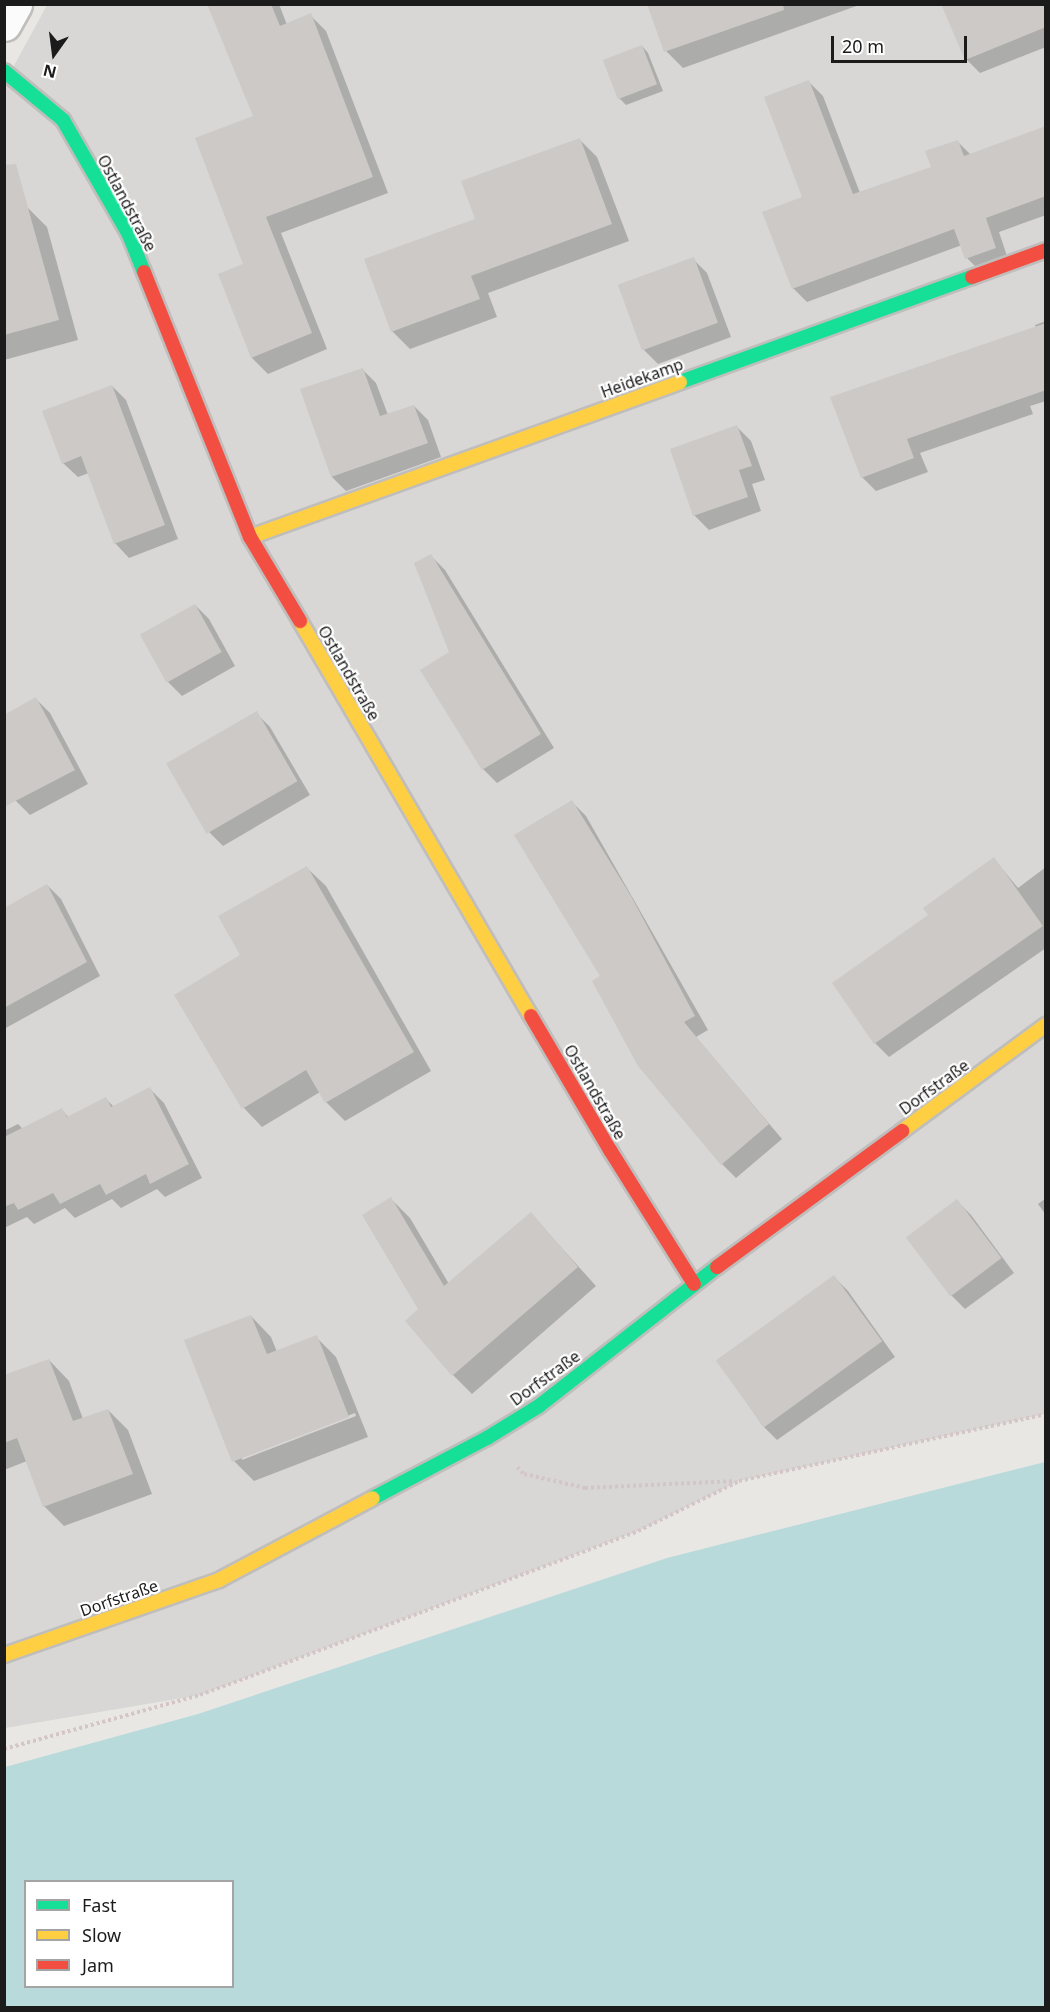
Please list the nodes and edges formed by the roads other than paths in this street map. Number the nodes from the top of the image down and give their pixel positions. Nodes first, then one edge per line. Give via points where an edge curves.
1 (15, 4) edge
2 (4, 24) edge
3 (4, 71) edge
4 (1046, 250) edge
5 (250, 537) junction
6 (1046, 1024) edge
7 (694, 1284) junction
8 (4, 1655) edge

1 - 2 street
3 - 5 street, Ostlandstraße via 63,120 129,235
4 - 5 street, Heidekamp
5 - 7 street, Ostlandstraße via 610,1150
6 - 7 street, Dorfstraße
7 - 8 street, Dorfstraße via 539,1406 487,1438 219,1580

